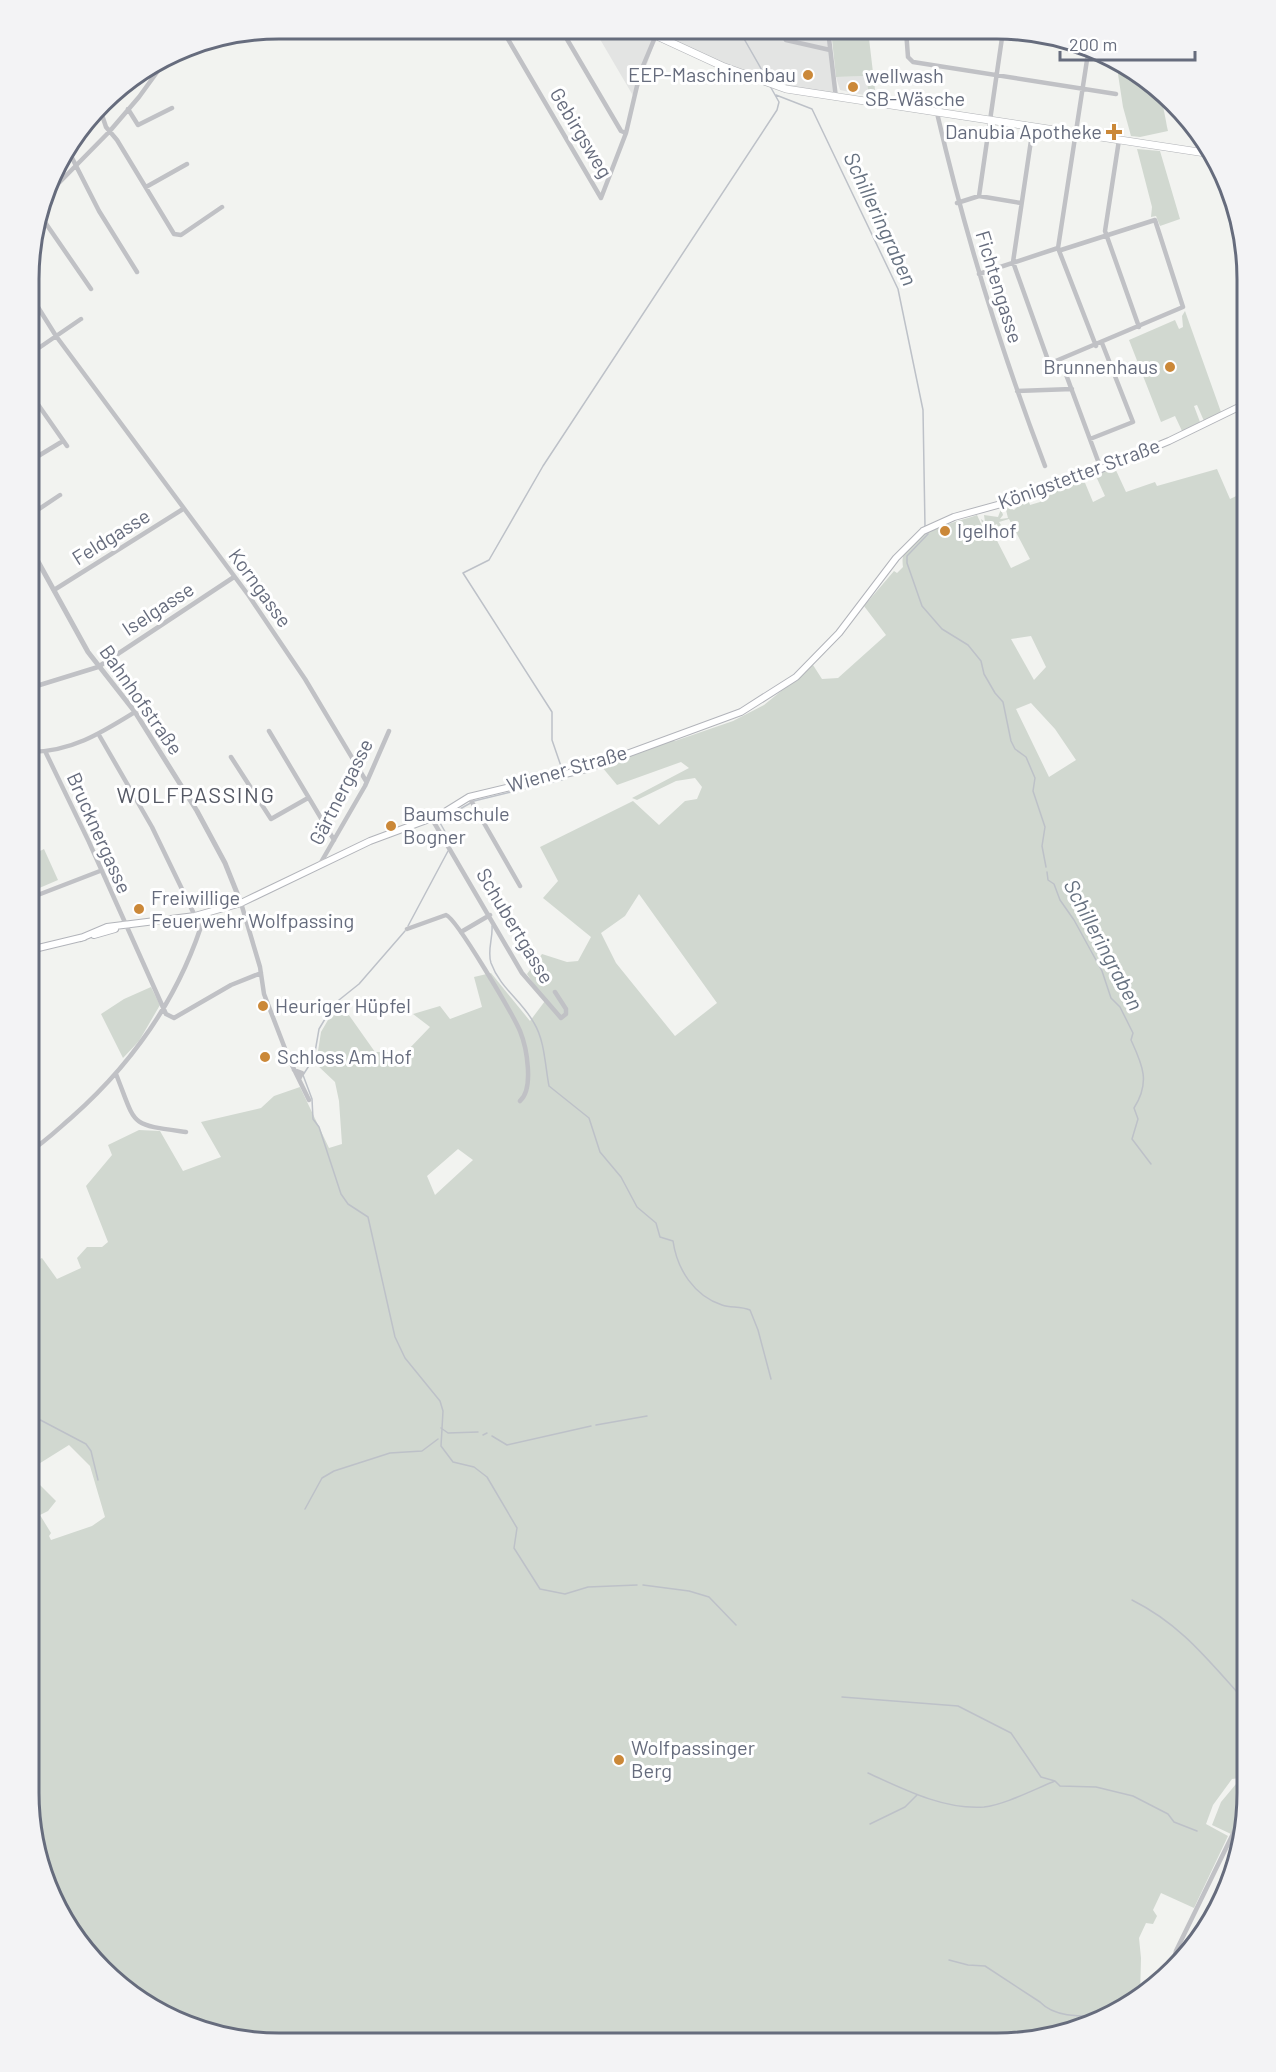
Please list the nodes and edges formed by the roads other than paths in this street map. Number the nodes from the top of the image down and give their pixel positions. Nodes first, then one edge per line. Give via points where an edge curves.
1 (508, 39) edge
2 (567, 39) edge
3 (654, 39) edge
4 (665, 39) edge
5 (785, 39) edge
6 (829, 39) edge
7 (907, 39) edge
8 (1002, 39) edge
9 (830, 50) junction
10 (1088, 56) edge
11 (156, 73) edge
12 (997, 75) junction
13 (1083, 88) junction
14 (1116, 94) dead end
15 (836, 98) junction
16 (172, 108) dead end
17 (128, 109) junction
18 (937, 113) junction
19 (103, 116) edge
20 (990, 121) junction
21 (1033, 127) junction
22 (109, 132) junction
23 (626, 133) junction
24 (1076, 134) junction
25 (1119, 140) junction
26 (1201, 152) edge
27 (72, 158) edge
28 (187, 164) dead end
29 (75, 165) junction
30 (60, 181) edge
31 (146, 187) junction
32 (979, 196) junction
33 (957, 203) junction
34 (1021, 203) junction
35 (222, 207) dead end
36 (46, 223) edge
37 (1106, 235) junction
38 (1060, 249) junction
39 (1013, 262) junction
40 (137, 273) dead end
41 (979, 274) junction
42 (91, 290) dead end
43 (39, 309) edge
44 (81, 319) dead end
45 (1138, 327) junction
46 (56, 336) junction
47 (1099, 345) junction
48 (39, 348) edge
49 (1051, 363) junction
50 (1072, 389) junction
51 (1017, 392) junction
52 (39, 406) edge
53 (1237, 408) edge
54 (1090, 439) junction
55 (63, 441) junction
56 (67, 446) dead end
57 (39, 456) edge
58 (1045, 466) dead end
59 (1101, 469) junction
60 (60, 495) dead end
61 (39, 509) edge
62 (183, 509) junction
63 (39, 564) edge
64 (234, 577) junction
65 (54, 590) junction
66 (866, 598) joint
67 (98, 667) junction
68 (39, 685) edge
69 (135, 712) junction
70 (269, 731) dead end
71 (389, 731) dead end
72 (99, 735) junction
73 (39, 753) edge
74 (46, 753) junction
75 (231, 757) dead end
76 (366, 781) junction
77 (308, 798) junction
78 (471, 800) junction
79 (432, 819) junction
80 (334, 840) junction
81 (319, 866) junction
82 (100, 871) junction
83 (520, 886) dead end
84 (39, 895) edge
85 (241, 903) junction
86 (205, 914) junction
87 (195, 916) junction
88 (488, 916) junction
89 (124, 925) junction
90 (408, 929) dead end
91 (461, 932) junction
92 (39, 948) edge
93 (261, 973) junction
94 (555, 992) dead end
95 (164, 1008) junction
96 (116, 1074) junction
97 (309, 1100) dead end
98 (520, 1101) dead end
99 (186, 1132) dead end
100 (39, 1144) edge
101 (1233, 1833) edge
102 (1175, 1954) edge

1 - 23 street, Gebirgsweg via 601,198
2 - 23 street
3 - 23 street, Gebirgsweg via 640,73
4 - 15 main road via 763,83
5 - 9 street
6 - 9 street
7 - 12 street via 908,57 913,62
8 - 12 street
9 - 15 street
10 - 13 street
11 - 17 street
12 - 13 street
12 - 20 street
13 - 14 street
13 - 24 street
15 - 18 main road
16 - 17 street via 138,125
17 - 22 street
18 - 20 main road
18 - 33 street, Fichtengasse
19 - 22 street
20 - 21 main road
20 - 32 street
21 - 24 main road
21 - 34 street
22 - 29 street
22 - 31 street
24 - 25 main road
24 - 38 street
25 - 26 main road
25 - 37 street
27 - 29 street
28 - 31 street
29 - 30 street
29 - 40 street
31 - 35 street via 174,234 181,235
32 - 33 street
32 - 34 street
33 - 41 street, Fichtengasse
34 - 39 street
36 - 42 street
37 - 38 street
37 - 45 street
37 - 45 street via 1152,219 1183,307
38 - 39 street
38 - 47 street
39 - 41 street
39 - 49 street
41 - 51 street, Fichtengasse
43 - 46 street, Korngasse
44 - 46 street
45 - 47 street
46 - 48 street
46 - 62 street, Korngasse
47 - 49 street
47 - 54 street via 1133,422
49 - 50 street via 1064,369
50 - 51 street
50 - 54 street
51 - 58 street, Fichtengasse
52 - 55 street
53 - 59 main road, Königstetter Straße
54 - 59 street
55 - 56 street
55 - 57 street
59 - 66 main road, Königstetter Straße via 932,526 906,547
60 - 61 street
62 - 64 street, Korngasse
62 - 65 street, Feldgasse
63 - 65 street, Bahnhofstraße
64 - 67 street, Iselgasse
64 - 76 street, Korngasse via 305,679
65 - 67 street, Bahnhofstraße
66 - 78 main road, Wiener Straße via 839,633 796,677 736,714 564,774
67 - 68 street, Iselgasse
67 - 69 street, Bahnhofstraße
69 - 72 street
69 - 85 street, Bahnhofstraße via 197,811
70 - 77 street
71 - 76 street, Gärtnergasse
72 - 74 street
72 - 87 street via 152,827
73 - 74 street
74 - 82 street, Brucknergasse
75 - 77 street via 272,819
76 - 80 street, Gärtnergasse
77 - 80 street
78 - 79 main road, Wiener Straße
78 - 83 street
79 - 81 main road, Wiener Straße via 370,841
79 - 88 street, Schubertgasse
80 - 81 street, Gärtnergasse
81 - 85 main road, Wiener Straße
82 - 84 street
82 - 89 street, Brucknergasse
85 - 86 main road, Wiener Straße
85 - 93 street
86 - 87 main road, Wiener Straße
86 - 95 street via 197,940
87 - 89 main road, Wiener Straße
88 - 91 street
88 - 94 street, Schubertgasse via 522,973 561,1018 566,1009
89 - 92 main road, Wiener Straße
89 - 95 street, Brucknergasse
90 - 91 street via 446,915
91 - 98 street via 521,1034 529,1085
93 - 95 street via 231,985 174,1018
93 - 97 street via 264,994
95 - 96 street
96 - 99 street via 135,1120 146,1126
96 - 100 street
101 - 102 street

